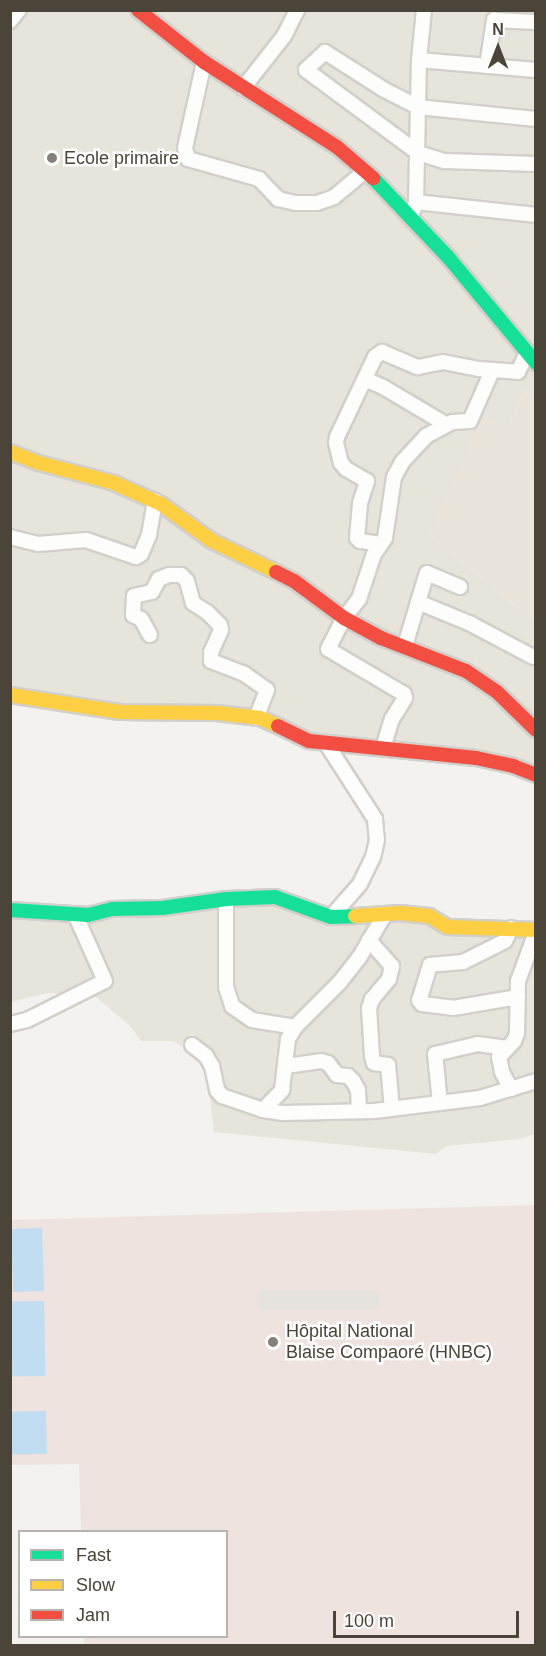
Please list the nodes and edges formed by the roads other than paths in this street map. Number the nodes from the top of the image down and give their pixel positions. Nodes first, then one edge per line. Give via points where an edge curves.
1 (19, 10) edge
2 (138, 10) edge
3 (297, 10) edge
4 (424, 10) edge
5 (10, 21) edge
6 (536, 22) edge
7 (419, 60) junction
8 (204, 62) junction
9 (488, 66) junction
10 (536, 70) edge
11 (243, 88) junction
12 (418, 107) junction
13 (536, 118) edge
14 (418, 153) junction
15 (536, 164) edge
16 (365, 171) junction
17 (416, 202) junction
18 (536, 215) edge
19 (411, 216) junction
20 (531, 358) edge
21 (492, 371) junction
22 (365, 380) junction
23 (447, 424) junction
24 (10, 452) edge
25 (155, 501) junction
26 (10, 537) edge
27 (380, 544) junction
28 (460, 587) dead end
29 (418, 602) junction
30 (344, 618) junction
31 (150, 635) dead end
32 (405, 646) junction
33 (533, 657) dead end
34 (10, 695) edge
35 (256, 717) junction
36 (533, 723) edge
37 (326, 743) junction
38 (384, 748) junction
39 (536, 775) edge
40 (226, 899) junction
41 (10, 910) edge
42 (75, 914) junction
43 (385, 914) junction
44 (331, 917) junction
45 (511, 928) junction
46 (536, 931) edge
47 (369, 940) junction
48 (518, 997) junction
49 (10, 1024) edge
50 (295, 1026) junction
51 (192, 1046) dead end
52 (507, 1048) junction
53 (286, 1066) junction
54 (536, 1081) edge
55 (511, 1089) junction
56 (440, 1103) junction
57 (392, 1109) junction
58 (264, 1110) junction
59 (359, 1112) junction

1 - 5 street
2 - 8 street
3 - 11 street via 284,36
4 - 7 street
6 - 9 street via 494,20
7 - 9 street
7 - 12 street
8 - 11 street
8 - 16 street via 185,148 188,159 259,179 278,200 285,202 317,203 333,197
9 - 10 street
11 - 16 street via 337,147
12 - 13 street
12 - 14 street
12 - 14 street via 325,52 306,70
14 - 15 street via 445,161
14 - 17 street
16 - 19 street
17 - 18 street
17 - 19 street
19 - 20 street via 482,295
20 - 21 street via 518,372
21 - 22 street via 443,362 418,367 382,352 375,357
21 - 23 street via 471,419
22 - 23 street
22 - 27 street via 336,443 341,463 367,481 361,497 357,538
23 - 27 street via 426,436 394,477 385,538
24 - 25 street via 114,483
25 - 26 street via 148,535 136,557 86,540 38,544
25 - 30 street via 212,541 294,581
27 - 30 street via 359,599
28 - 29 street via 427,573
29 - 32 street
29 - 33 street via 471,624
30 - 32 street
30 - 38 street via 329,651 404,694
31 - 35 street via 141,619 133,615 134,596 152,592 159,579 181,575 187,581 193,603 220,625 212,661 243,673 267,690
32 - 36 street via 466,671
34 - 35 street via 120,712
35 - 37 street via 309,741
37 - 38 street
37 - 44 street via 375,819 377,840 360,884
38 - 39 street via 476,758
40 - 42 street
40 - 44 street via 275,897
40 - 50 street via 226,987 232,1006 252,1020
41 - 42 street
42 - 49 street via 105,981 27,1020
43 - 44 street
43 - 45 street via 429,916 447,927
43 - 47 street
45 - 46 street
45 - 48 street via 505,941 463,962 430,965 419,1000 422,1004 453,1008
46 - 48 street via 518,981
47 - 50 street via 340,982
47 - 57 street via 392,966 389,979 369,1008 372,1056 374,1063 388,1065
48 - 52 street via 517,1033
50 - 53 street via 288,1039
51 - 58 street via 212,1066 222,1096
52 - 55 street via 501,1052 499,1062
52 - 56 street via 478,1044 435,1054
53 - 58 street via 282,1090
53 - 59 street via 328,1063 336,1074 348,1076 353,1082 358,1090
54 - 55 street
55 - 56 street
56 - 57 street
57 - 59 street
58 - 59 street

